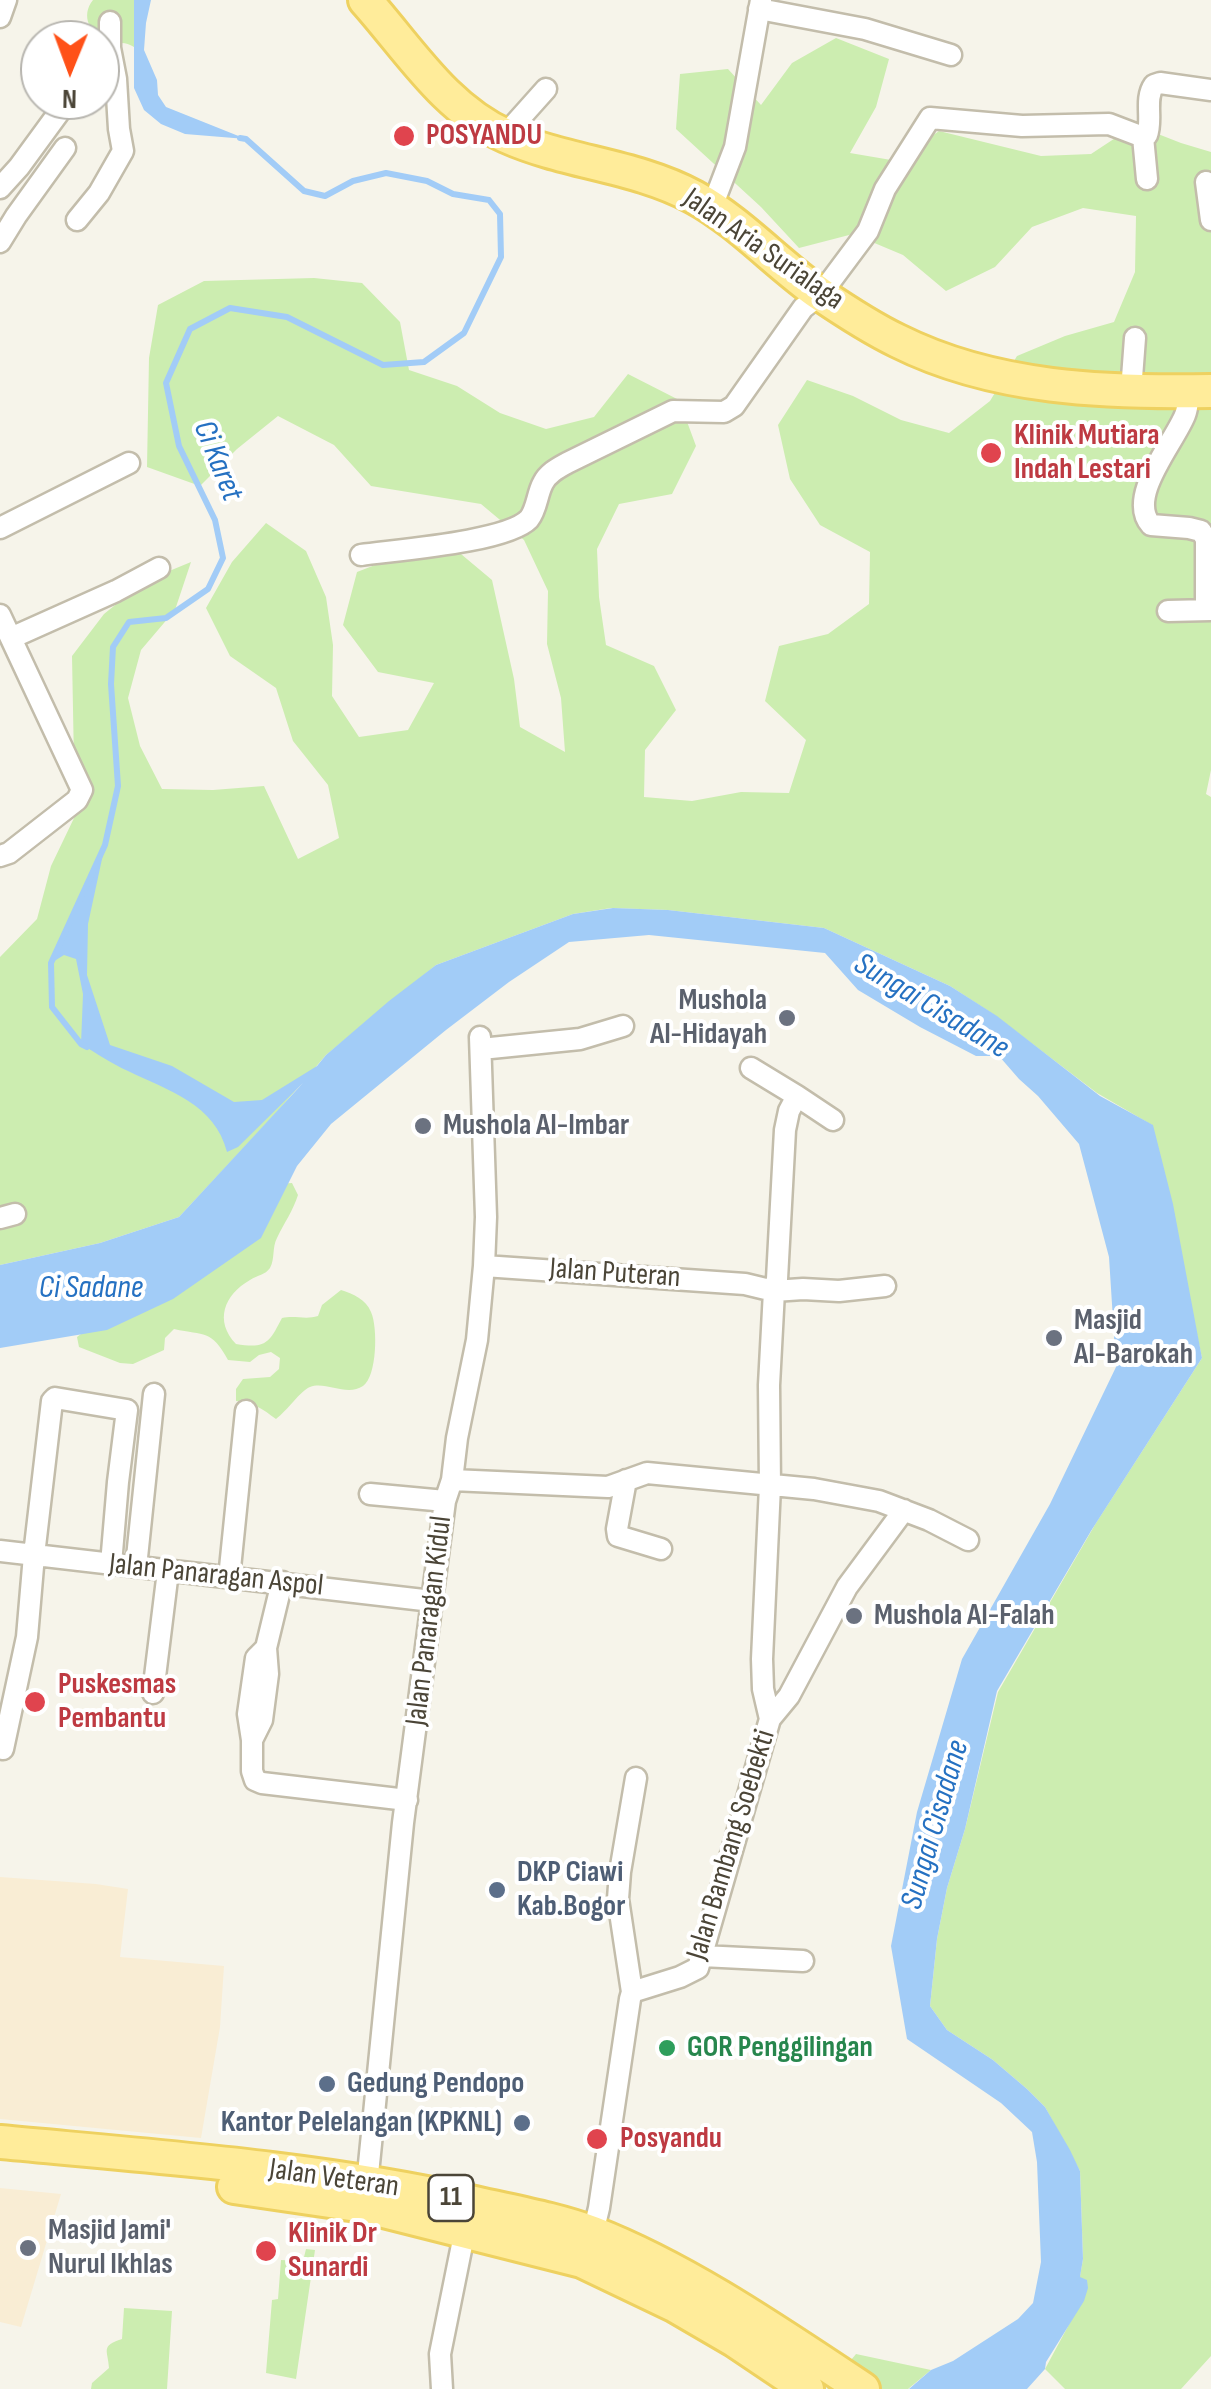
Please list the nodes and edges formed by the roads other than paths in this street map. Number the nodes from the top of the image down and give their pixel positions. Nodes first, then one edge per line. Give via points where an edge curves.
1 (6, 0) edge
2 (365, 0) edge
3 (760, 4) edge
4 (0, 16) edge
5 (951, 55) dead end
6 (546, 89) dead end
7 (1211, 90) edge
8 (49, 120) edge
9 (118, 120) edge
10 (504, 136) junction
11 (1143, 136) junction
12 (66, 148) dead end
13 (10, 162) edge
14 (1147, 179) dead end
15 (1206, 182) dead end
16 (0, 188) edge
17 (712, 207) junction
18 (78, 220) dead end
19 (1211, 220) edge
20 (0, 242) edge
21 (820, 294) junction
22 (1135, 338) dead end
23 (1131, 391) junction
24 (1200, 391) edge
25 (129, 462) dead end
26 (0, 528) edge
27 (362, 554) dead end
28 (159, 568) dead end
29 (1209, 610) edge
30 (1168, 611) dead end
31 (0, 615) edge
32 (11, 638) junction
33 (3, 849) edge
34 (623, 1026) dead end
35 (750, 1068) dead end
36 (797, 1096) junction
37 (833, 1120) dead end
38 (484, 1266) junction
39 (886, 1286) dead end
40 (774, 1291) junction
41 (154, 1394) dead end
42 (246, 1410) dead end
43 (452, 1480) junction
44 (626, 1480) junction
45 (770, 1486) junction
46 (370, 1494) dead end
47 (445, 1501) junction
48 (904, 1510) junction
49 (968, 1540) dead end
50 (661, 1549) dead end
51 (0, 1552) edge
52 (34, 1555) junction
53 (111, 1564) junction
54 (136, 1567) junction
55 (168, 1571) junction
56 (229, 1578) junction
57 (282, 1582) junction
58 (432, 1601) junction
59 (153, 1693) dead end
60 (770, 1719) junction
61 (3, 1749) dead end
62 (636, 1778) dead end
63 (407, 1800) junction
64 (702, 1956) junction
65 (803, 1961) dead end
66 (632, 1992) junction
67 (0, 2142) edge
68 (0, 2163) edge
69 (366, 2194) junction
70 (464, 2230) junction
71 (593, 2233) junction
72 (862, 2388) edge
73 (442, 2389) edge
74 (807, 2389) edge

1 - 4 street
2 - 10 main road, Jalan Aria Surialaga via 448,96
3 - 5 street
3 - 17 street via 735,146
6 - 10 street
7 - 11 street via 1154,85 1150,130
8 - 13 street
9 - 18 street via 123,151
10 - 17 main road, Jalan Aria Surialaga via 666,184
11 - 14 street
11 - 21 street via 1110,124 930,118 884,190 868,231
12 - 20 street
13 - 16 street
15 - 19 street
17 - 21 main road, Jalan Aria Surialaga
21 - 23 main road, Jalan Aria Surialaga via 902,343 968,367 1075,389
21 - 27 street via 724,412 674,411 567,463 543,482 531,517 519,526 482,538
22 - 23 street
23 - 24 main road, Jalan Aria Surialaga
24 - 29 street via 1143,507 1151,525 1201,532
25 - 26 street
28 - 32 street
29 - 30 street
31 - 32 street
32 - 33 street via 82,790 77,800
34 - 38 street, Jalan Panaragan Kidul via 580,1039 481,1043
35 - 36 street
36 - 37 street
36 - 40 street via 785,1130
38 - 40 street, Jalan Puteran
38 - 43 street, Jalan Panaragan Kidul
39 - 40 street, Jalan Puteran
40 - 45 street
41 - 54 street
42 - 56 street
43 - 44 street via 608,1487
43 - 47 street, Jalan Panaragan Kidul
44 - 45 street via 647,1474
44 - 50 street via 618,1536
45 - 48 street via 856,1495
45 - 60 street via 762,1658
46 - 47 street
47 - 58 street, Jalan Panaragan Kidul
48 - 49 street
48 - 60 street, Jalan Bambang Soebekti via 846,1587 790,1696
51 - 52 street, Jalan Panaragan Aspol
52 - 53 street, Jalan Panaragan Aspol
52 - 53 street via 55,1398 127,1410
52 - 61 street via 27,1636
53 - 54 street, Jalan Panaragan Aspol
54 - 55 street, Jalan Panaragan Aspol
55 - 56 street, Jalan Panaragan Aspol
55 - 59 street
56 - 57 street, Jalan Panaragan Aspol
57 - 58 street, Jalan Panaragan Aspol
57 - 63 street via 266,1648 256,1658 248,1714 255,1780
58 - 63 street, Jalan Panaragan Kidul
60 - 64 street, Jalan Bambang Soebekti
62 - 66 street via 618,1899
63 - 69 street, Jalan Panaragan Kidul
64 - 65 street
64 - 66 street, Jalan Bambang Soebekti via 690,1974
66 - 71 street
67 - 69 main road, Jalan Veteran / 11 via 196,2161
68 - 69 main road, Jalan Veteran / 11
69 - 70 main road, Jalan Veteran / 11
69 - 71 main road, Jalan Veteran / 11 via 507,2210
70 - 73 street via 440,2354
70 - 74 main road, Jalan Veteran / 11 via 582,2262 674,2304
71 - 72 main road, Jalan Veteran / 11 via 677,2273

